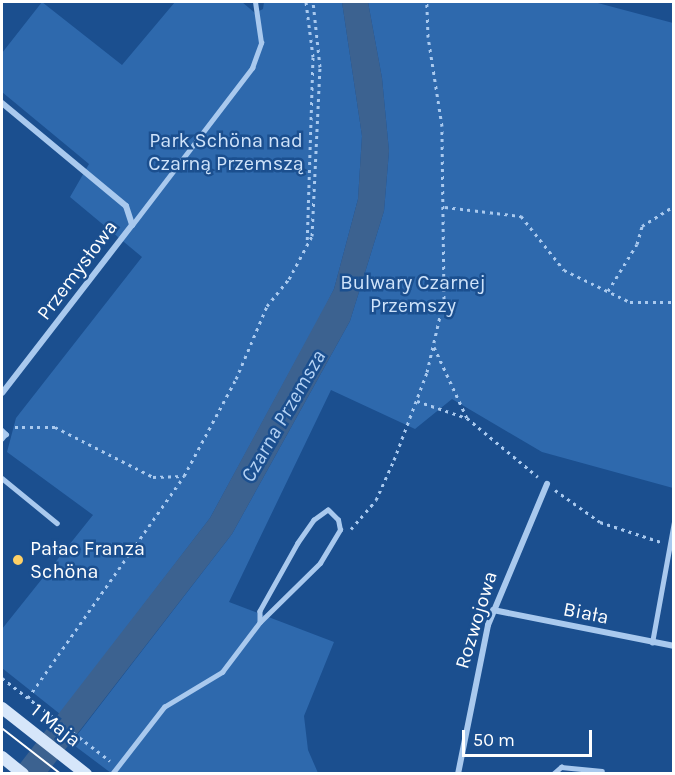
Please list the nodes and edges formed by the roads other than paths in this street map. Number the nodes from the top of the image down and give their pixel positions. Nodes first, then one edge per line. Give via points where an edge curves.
1 (255, 2) edge
2 (2, 103) edge
3 (132, 225) junction
4 (2, 393) edge
5 (4, 432) edge
6 (2, 439) edge
7 (2, 478) edge
8 (547, 484) road end
9 (674, 522) edge
10 (57, 523) dead end
11 (493, 610) junction
12 (260, 622) junction
13 (652, 643) junction
14 (674, 646) edge
15 (2, 708) edge
16 (2, 758) edge
17 (602, 771) dead end
18 (84, 772) edge
19 (23, 774) edge
20 (112, 774) edge
21 (458, 774) edge
22 (553, 774) edge

1 - 3 lane via 261,43 252,68
2 - 3 street, Przemysłowa via 126,206
3 - 4 street, Przemysłowa
5 - 6 lane
7 - 10 lane
8 - 11 street, Rozwojowa
9 - 13 lane
11 - 13 street, Biała
11 - 21 street, Rozwojowa via 477,664
12 - 12 lane via 300,586 333,547 340,530 338,520 328,510 314,520 298,543 260,611
12 - 20 lane via 222,672 164,707
13 - 14 street, Biała
15 - 18 main road, 1 Maja
16 - 19 main road
17 - 22 lane via 561,767

